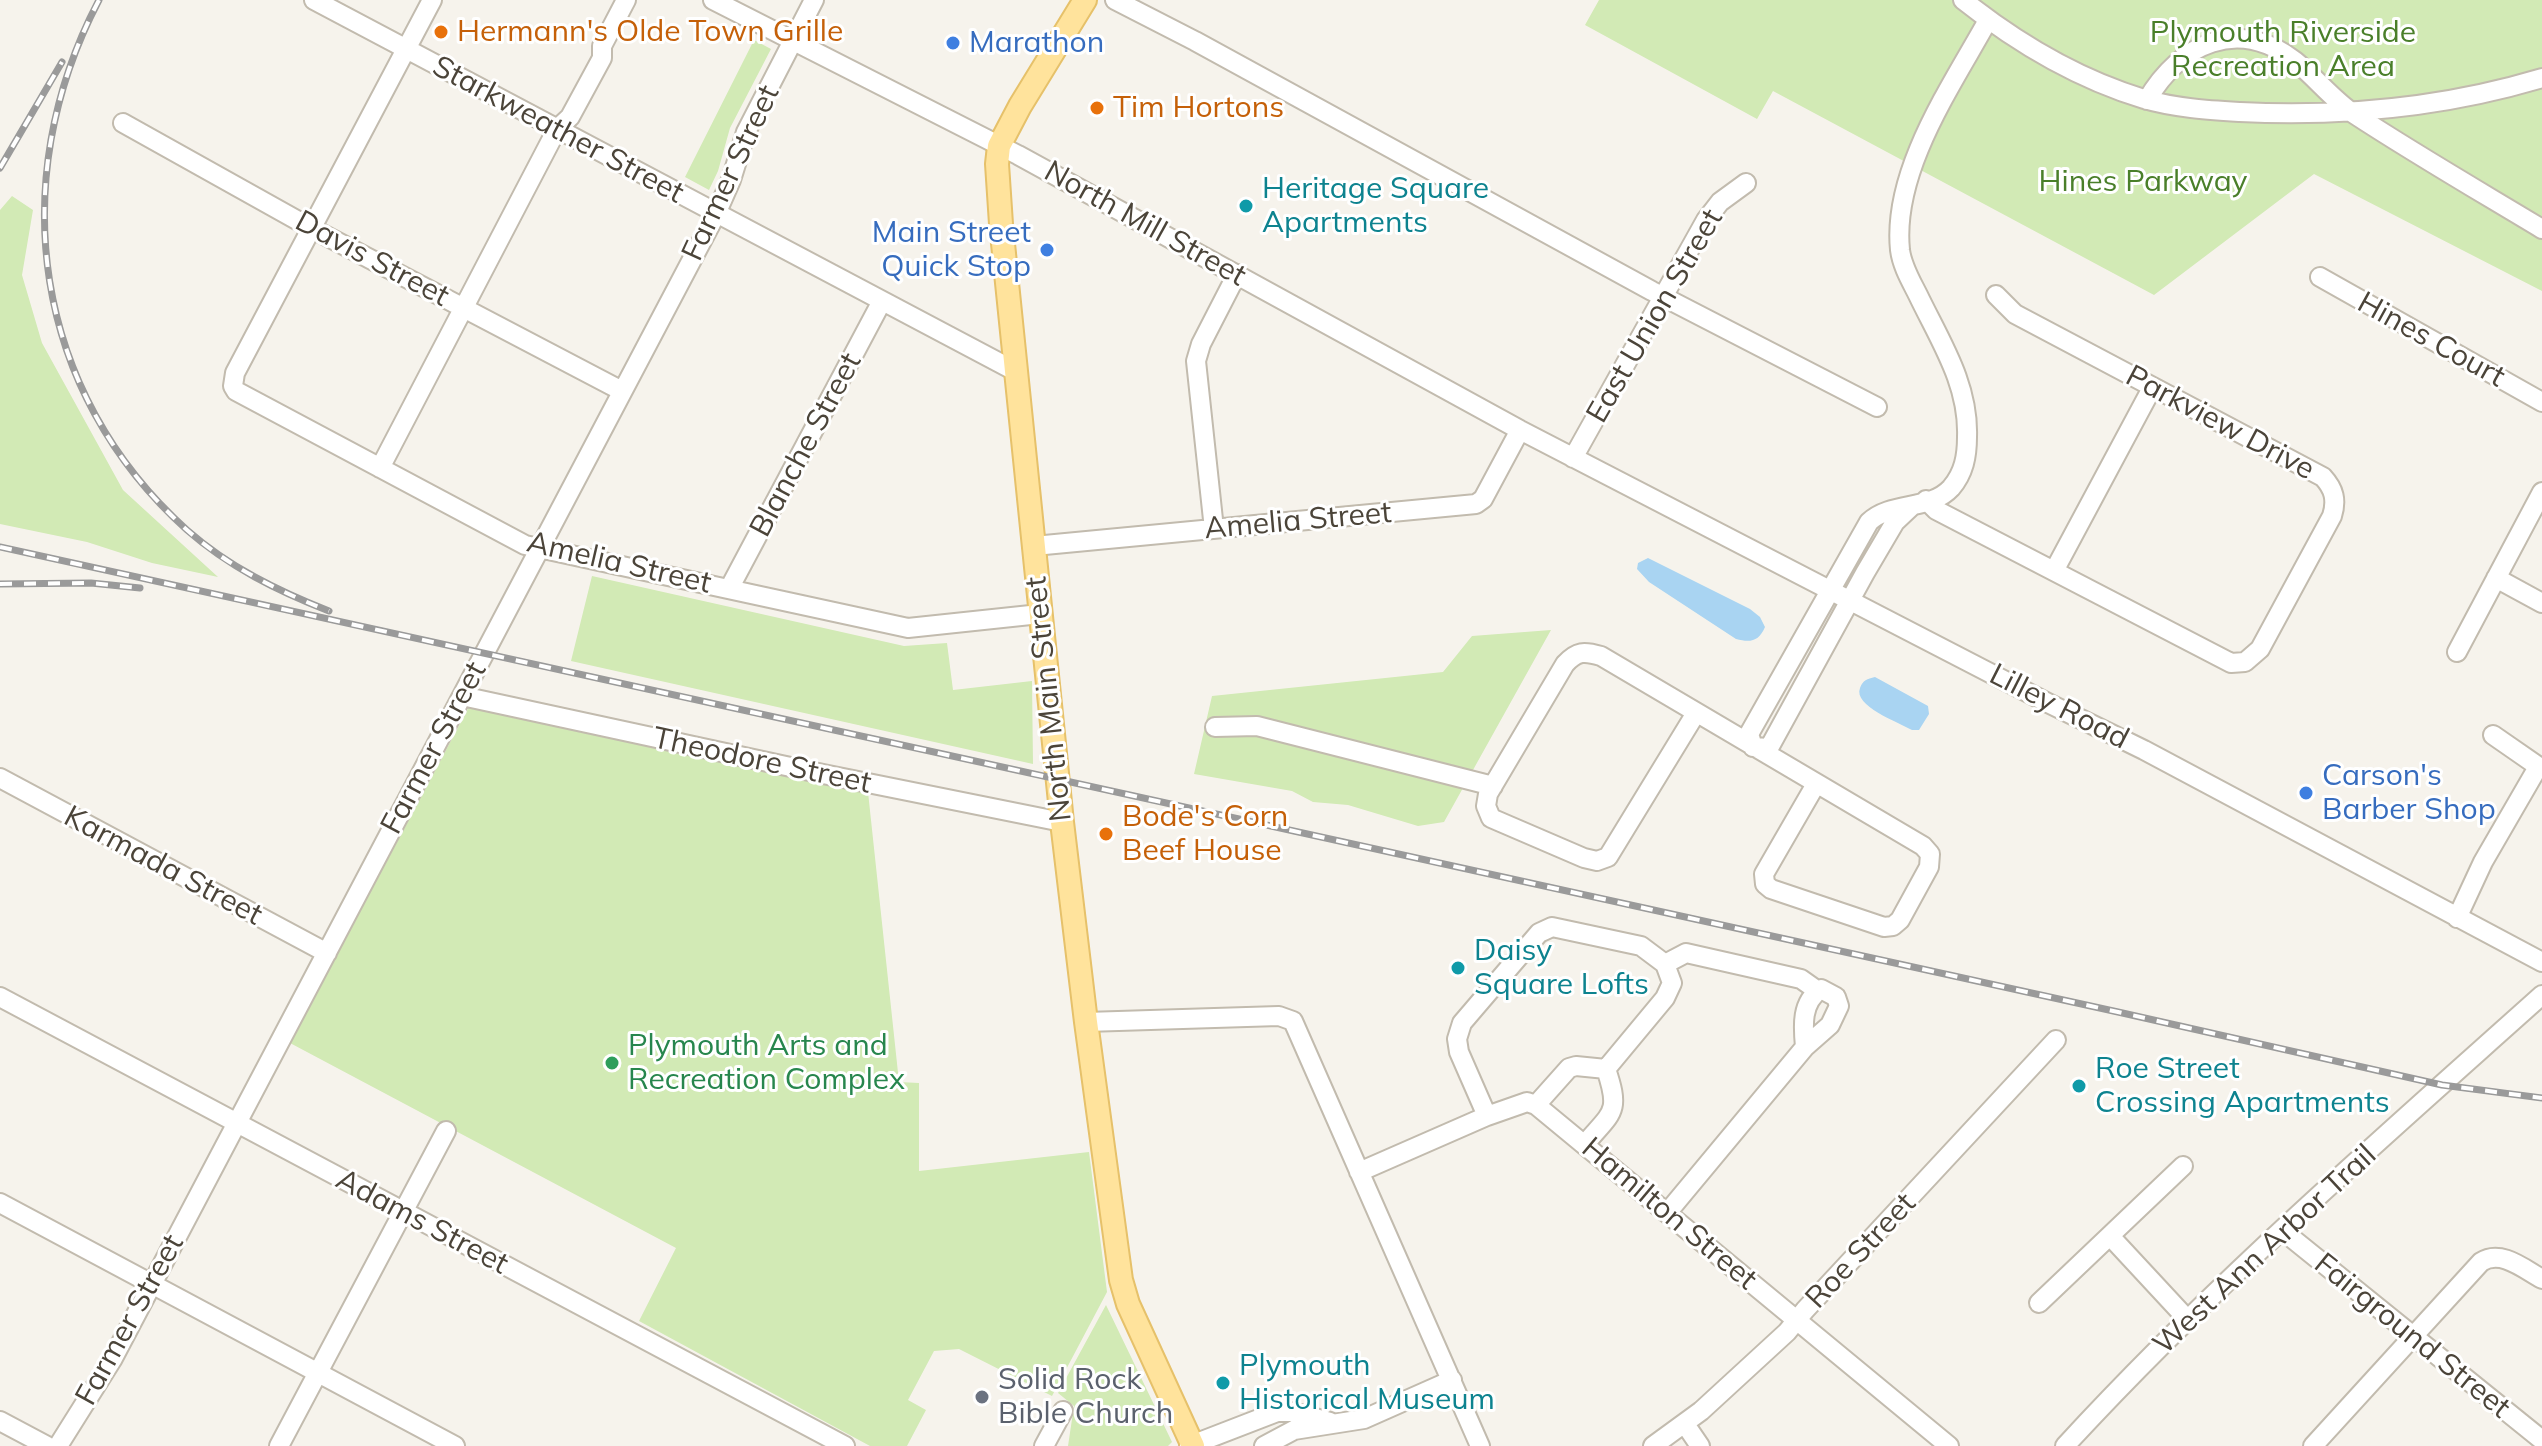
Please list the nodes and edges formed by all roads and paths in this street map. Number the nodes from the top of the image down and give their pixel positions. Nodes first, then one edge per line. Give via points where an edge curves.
1 (314, 0) edge
2 (432, 0) edge
3 (626, 0) edge
4 (713, 0) edge
5 (814, 0) edge
6 (1085, 0) edge
7 (1115, 0) edge
8 (1963, 0) edge
9 (1988, 20) junction
10 (793, 42) junction
11 (407, 51) junction
12 (2542, 78) edge
13 (2147, 100) junction
14 (2351, 112) junction
15 (123, 123) dead end
16 (557, 129) junction
17 (999, 146) junction
18 (1746, 183) dead end
19 (716, 214) junction
20 (311, 228) junction
21 (2542, 229) edge
22 (1237, 274) junction
23 (2320, 277) dead end
24 (1662, 295) junction
25 (1996, 295) dead end
26 (882, 301) junction
27 (464, 308) junction
28 (1015, 371) junction
29 (2152, 388) junction
30 (622, 391) junction
31 (2542, 402) edge
32 (1877, 407) dead end
33 (1520, 430) junction
34 (1573, 458) junction
35 (380, 468) junction
36 (2542, 492) edge
37 (1919, 503) junction
38 (1214, 529) junction
39 (1034, 546) junction
40 (539, 548) junction
41 (2054, 571) junction
42 (2496, 578) junction
43 (729, 589) junction
44 (1832, 589) junction
45 (1851, 599) junction
46 (2542, 603) edge
47 (1040, 614) junction
48 (2457, 652) dead end
49 (462, 696) junction
50 (1696, 713) junction
51 (1215, 727) dead end
52 (2493, 735) dead end
53 (1753, 747) junction
54 (2540, 768) edge
55 (0, 778) edge
56 (1816, 784) junction
57 (1493, 786) junction
58 (1062, 822) junction
59 (2457, 918) junction
60 (327, 953) junction
61 (2542, 962) edge
62 (1665, 964) junction
63 (1818, 991) junction
64 (2542, 995) edge
65 (0, 997) edge
66 (1086, 1022) junction
67 (2056, 1040) dead end
68 (1805, 1047) junction
69 (1606, 1069) junction
70 (1536, 1105) junction
71 (1487, 1116) junction
72 (237, 1124) junction
73 (446, 1131) dead end
74 (1585, 1144) junction
75 (2183, 1166) dead end
76 (1359, 1172) junction
77 (0, 1203) edge
78 (401, 1211) junction
79 (1667, 1213) junction
80 (2283, 1231) junction
81 (2110, 1236) junction
82 (2542, 1279) edge
83 (152, 1284) junction
84 (2039, 1303) dead end
85 (2188, 1320) junction
86 (1797, 1321) junction
87 (2413, 1337) junction
88 (317, 1372) junction
89 (1452, 1380) junction
90 (1063, 1411) dead end
91 (0, 1421) edge
92 (1333, 1423) junction
93 (1685, 1424) junction
94 (2542, 1440) edge
95 (1045, 1445) edge
96 (1191, 1445) edge
97 (47, 1446) edge
98 (58, 1446) edge
99 (279, 1446) edge
100 (455, 1446) edge
101 (845, 1446) edge
102 (1264, 1446) edge
103 (1480, 1446) edge
104 (1653, 1446) edge
105 (1700, 1446) edge
106 (1949, 1446) edge
107 (2065, 1446) edge
108 (2313, 1446) edge

1 - 11 street, Starkweather Street
2 - 11 street
3 - 16 street via 602,46 602,58 570,117
4 - 10 street, North Mill Street
5 - 10 street, Farmer Street
6 - 17 main road
7 - 24 street
8 - 9 street
9 - 13 street via 2059,64
9 - 37 street via 1939,108 1910,171 1901,206 1900,252 1951,360 1968,419 1966,463 1951,488
10 - 17 street, North Mill Street
10 - 19 street, Farmer Street via 746,132
11 - 16 street, Starkweather Street
11 - 20 street
12 - 14 street via 2444,100
13 - 14 street via 2224,111
13 - 14 street via 2171,66 2193,49 2225,40 2253,40 2293,59
14 - 21 street
15 - 20 street, Davis Street
16 - 19 street, Starkweather Street
16 - 27 street
17 - 22 street, North Mill Street
17 - 28 main road, North Main Street
18 - 24 street, East Union Street via 1706,220
19 - 26 street, Starkweather Street
19 - 30 street, Farmer Street
20 - 27 street, Davis Street
20 - 35 street, Amelia Street via 233,386 240,395
22 - 33 street, North Mill Street
22 - 38 street via 1196,361
23 - 31 street, Hines Court
24 - 32 street
24 - 34 street, East Union Street
25 - 29 street, Parkview Drive via 2015,314
26 - 28 street, Starkweather Street
26 - 43 street, Blanche Street
27 - 30 street, Davis Street
27 - 35 street
28 - 39 main road, North Main Street
29 - 41 street
29 - 41 street, Parkview Drive via 2323,477 2334,494 2332,516 2260,649 2245,662 2222,660
30 - 40 street, Farmer Street
33 - 34 street, North Mill Street
33 - 38 street, Amelia Street via 1476,504
34 - 44 street, Lilley Road
35 - 40 street, Amelia Street
36 - 42 street
37 - 41 street, Parkview Drive
37 - 44 street via 1887,509 1869,522
37 - 45 street via 1895,522
38 - 39 street, Amelia Street
39 - 47 main road, North Main Street
40 - 43 street, Amelia Street
40 - 49 street, Farmer Street
42 - 46 street
42 - 48 street
43 - 47 street, Amelia Street via 908,628
44 - 45 street, Lilley Road
44 - 53 street via 1749,734
45 - 53 street via 1769,748
45 - 59 street, Lilley Road
47 - 58 main road, North Main Street
49 - 58 street, Theodore Street
49 - 60 street, Farmer Street
50 - 53 street
50 - 57 street via 1601,656 1574,653
50 - 57 street via 1608,857 1597,861 1491,818 1486,806
51 - 57 street via 1257,726
52 - 54 street
53 - 56 street
54 - 59 street via 2483,862
55 - 60 street, Karmada Street
56 - 56 street via 1930,854 1929,867 1893,926 1765,884 1764,874
58 - 66 main road, North Main Street
59 - 61 street, Lilley Road
60 - 72 street, Farmer Street
62 - 63 street via 1686,953 1801,979
62 - 69 street via 1672,983 1665,998
62 - 71 street via 1641,946 1552,927 1539,933 1462,1023 1457,1039
63 - 68 street via 1807,1003
63 - 68 street via 1836,997 1839,1006 1830,1025
64 - 80 street, West Ann Arbor Trail
65 - 72 street, Adams Street
66 - 76 street via 1284,1016 1296,1025
66 - 96 main road, North Main Street via 1128,1304
67 - 86 street, Roe Street
68 - 79 street
69 - 70 street via 1569,1068
69 - 74 street via 1615,1104
70 - 71 street via 1527,1102
70 - 74 street, Hamilton Street
71 - 76 street
72 - 78 street, Adams Street
72 - 83 street, Farmer Street
73 - 78 street
74 - 79 street, Hamilton Street
75 - 81 street
76 - 89 street
77 - 83 street
78 - 88 street
78 - 101 street, Adams Street
79 - 86 street, Hamilton Street
80 - 85 street, West Ann Arbor Trail
80 - 87 street, Fairground Street
81 - 84 street
81 - 85 street
82 - 87 street via 2504,1259 2481,1262
83 - 88 street
83 - 98 street, Farmer Street
85 - 107 street, West Ann Arbor Trail
86 - 93 street, Roe Street
86 - 106 street, Hamilton Street
87 - 94 street, Fairground Street
87 - 108 street
88 - 99 street
88 - 100 street
89 - 92 street via 1384,1412
89 - 103 street
90 - 95 street
91 - 97 street
92 - 96 street via 1277,1412
92 - 102 street via 1294,1430
93 - 104 street, Roe Street
93 - 105 street

